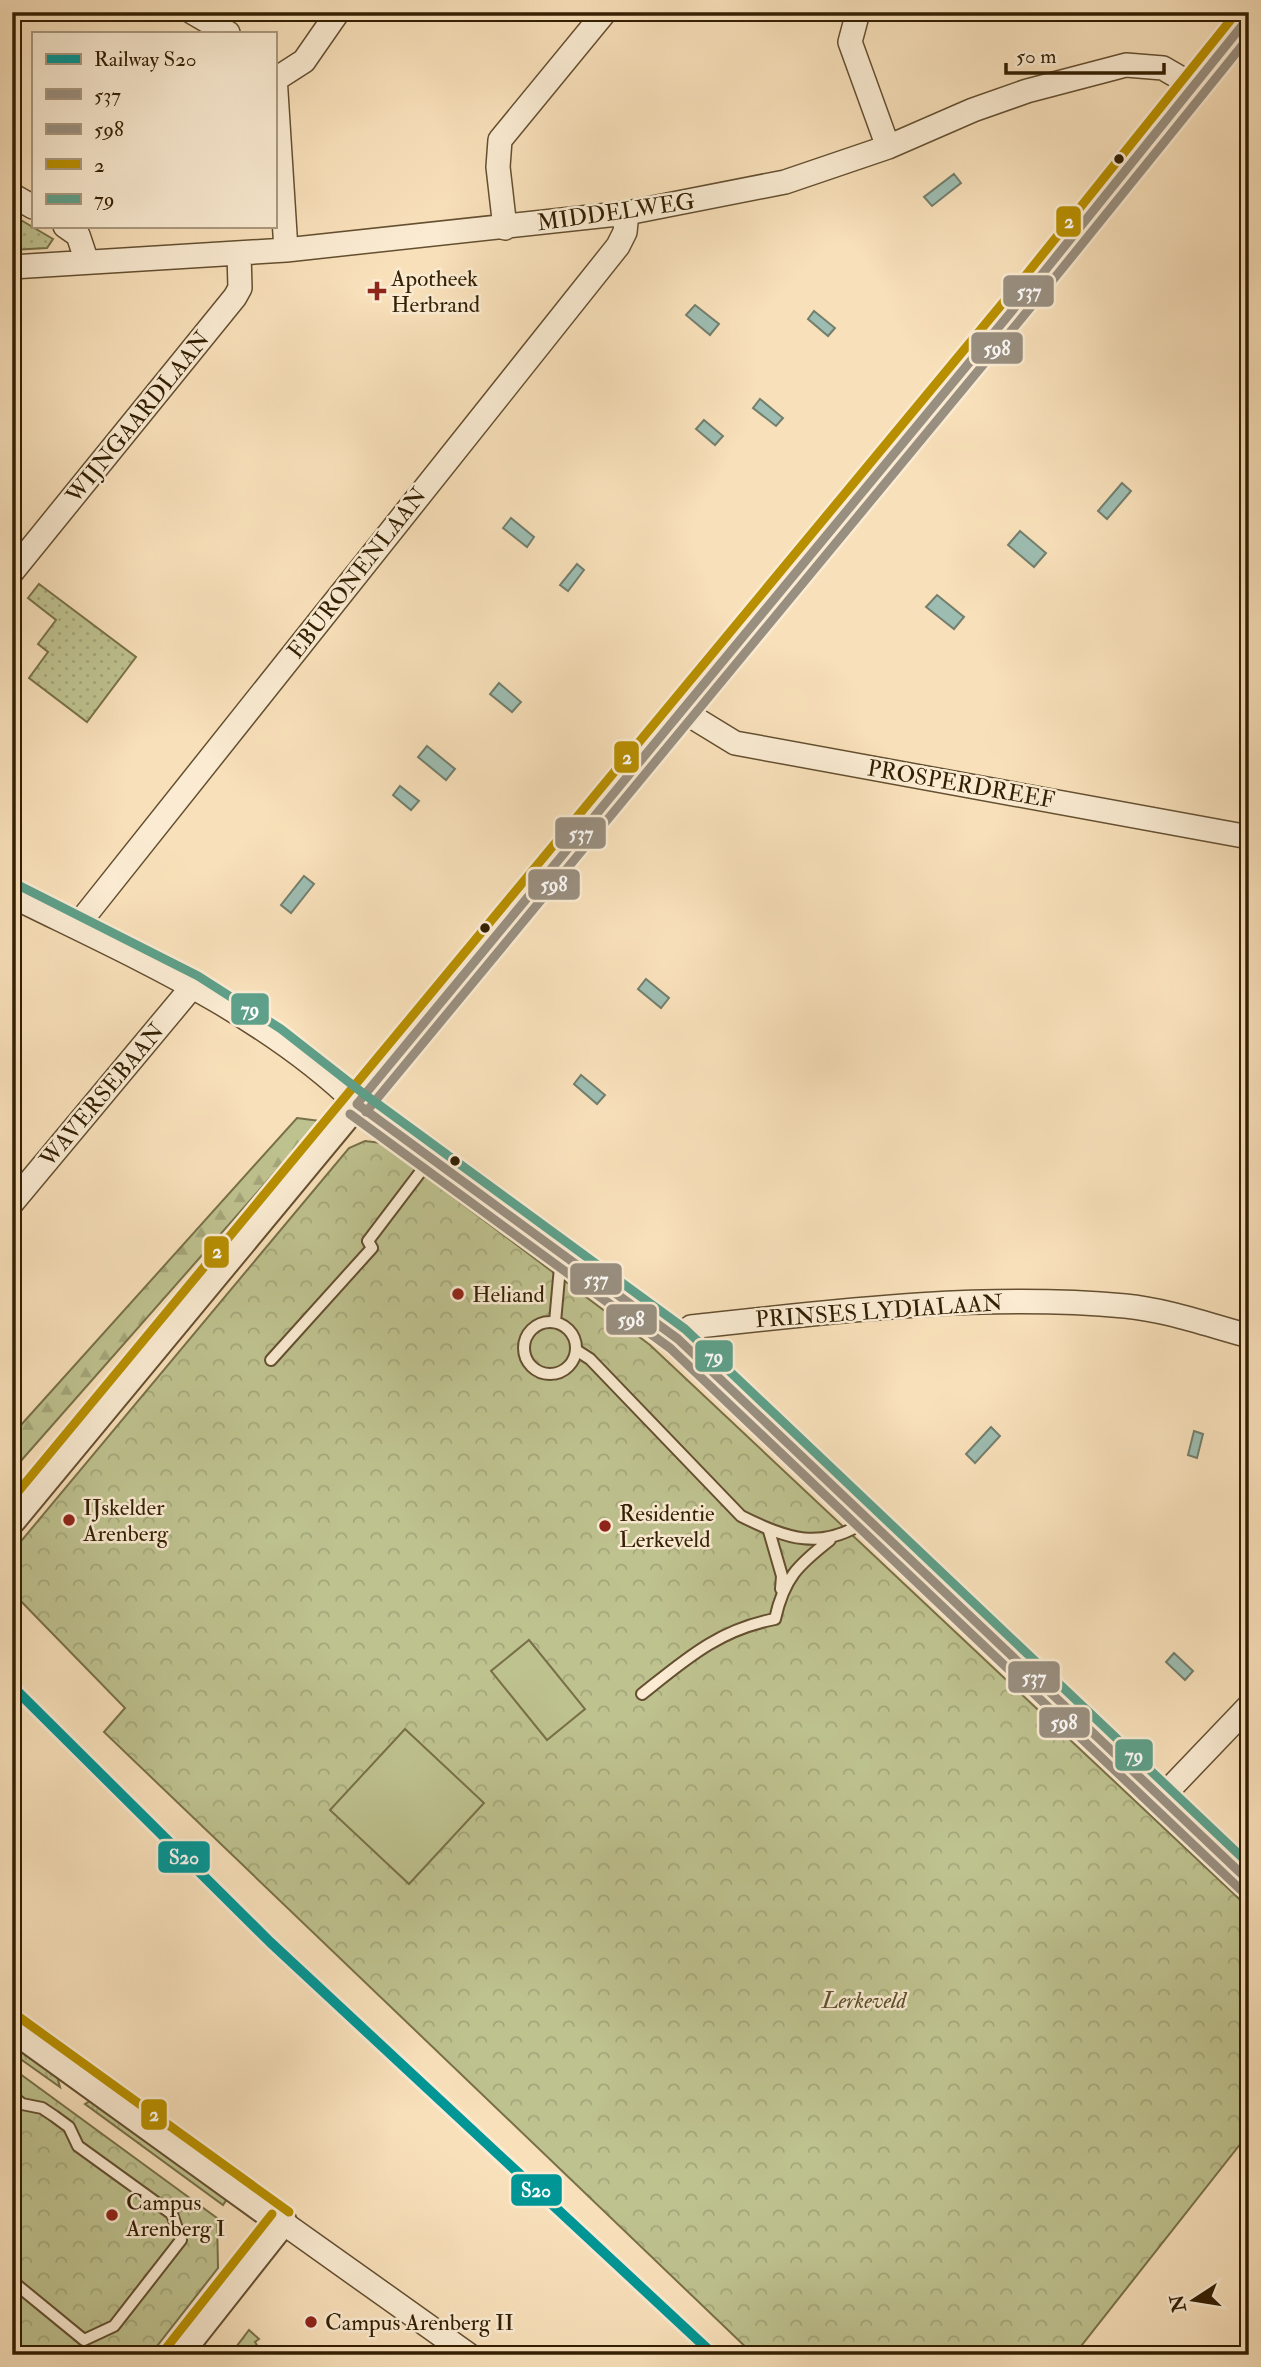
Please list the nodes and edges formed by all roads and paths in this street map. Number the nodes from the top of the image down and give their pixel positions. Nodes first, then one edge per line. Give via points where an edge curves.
1 (192, 12) edge
2 (338, 12) edge
3 (605, 12) edge
4 (858, 12) edge
5 (1247, 23) edge
6 (226, 32) edge
7 (276, 76) edge
8 (1194, 86) junction
9 (276, 93) edge
10 (888, 147) junction
11 (12, 195) edge
12 (32, 206) edge
13 (627, 213) junction
14 (68, 228) edge
15 (505, 228) junction
16 (286, 250) junction
17 (239, 253) junction
18 (87, 262) junction
19 (12, 267) edge
20 (12, 572) edge
21 (681, 710) junction
22 (1249, 837) edge
23 (12, 896) edge
24 (76, 927) junction
25 (192, 986) junction
26 (357, 1104) junction
27 (432, 1156) junction
28 (12, 1203) edge
29 (561, 1252) junction
30 (555, 1322) junction
31 (1249, 1336) edge
32 (678, 1339) junction
33 (576, 1350) junction
34 (271, 1360) dead end
35 (12, 1519) edge
36 (868, 1519) junction
37 (769, 1531) junction
38 (830, 1540) junction
39 (781, 1590) junction
40 (642, 1694) dead end
41 (1249, 1706) edge
42 (1162, 1797) junction
43 (1249, 1881) edge
44 (12, 2027) edge
45 (12, 2096) edge
46 (282, 2221) junction
47 (12, 2281) edge
48 (177, 2355) edge
49 (469, 2355) edge

1 - 6 street
2 - 7 street via 304,61
3 - 15 street via 500,140 498,167
4 - 10 street via 850,42
5 - 8 street
8 - 10 street, MIDDELWEG via 1163,68 1126,65 1017,95
8 - 21 street
9 - 16 street
10 - 13 street, MIDDELWEG via 785,182
11 - 12 street
13 - 15 street, MIDDELWEG
13 - 24 street, EBURONENLAAN via 618,246
14 - 18 street via 78,235
15 - 16 street, MIDDELWEG
16 - 17 street, MIDDELWEG
17 - 18 street, MIDDELWEG
17 - 20 street, WIJNGAARDLAAN via 240,288 235,297
18 - 19 street, MIDDELWEG
21 - 22 street, PROSPERDREEF via 734,743
21 - 26 street
23 - 24 street
24 - 25 street
25 - 26 street via 274,1039
25 - 28 street, WAVERSEBAAN
26 - 27 street
26 - 35 street
27 - 29 street
27 - 34 lane via 368,1241 372,1248
29 - 30 lane
29 - 32 street
30 - 33 lane via 568,1329
30 - 33 lane via 539,1324 527,1335 523,1350 529,1365 544,1374 562,1372
31 - 32 street, PRINSES LYDIALAAN via 1127,1307 1010,1300 892,1306 691,1327
32 - 36 street
33 - 37 lane via 590,1359 741,1516
36 - 38 lane
36 - 42 street
37 - 38 lane
37 - 39 lane via 782,1576
38 - 39 lane via 799,1565
39 - 40 lane via 775,1619 746,1624 705,1643
41 - 42 street
42 - 43 street
44 - 46 street
45 - 47 lane via 22,2104 42,2108 69,2127 78,2146 172,2214 181,2241 114,2326 83,2340
46 - 48 street
46 - 49 street

